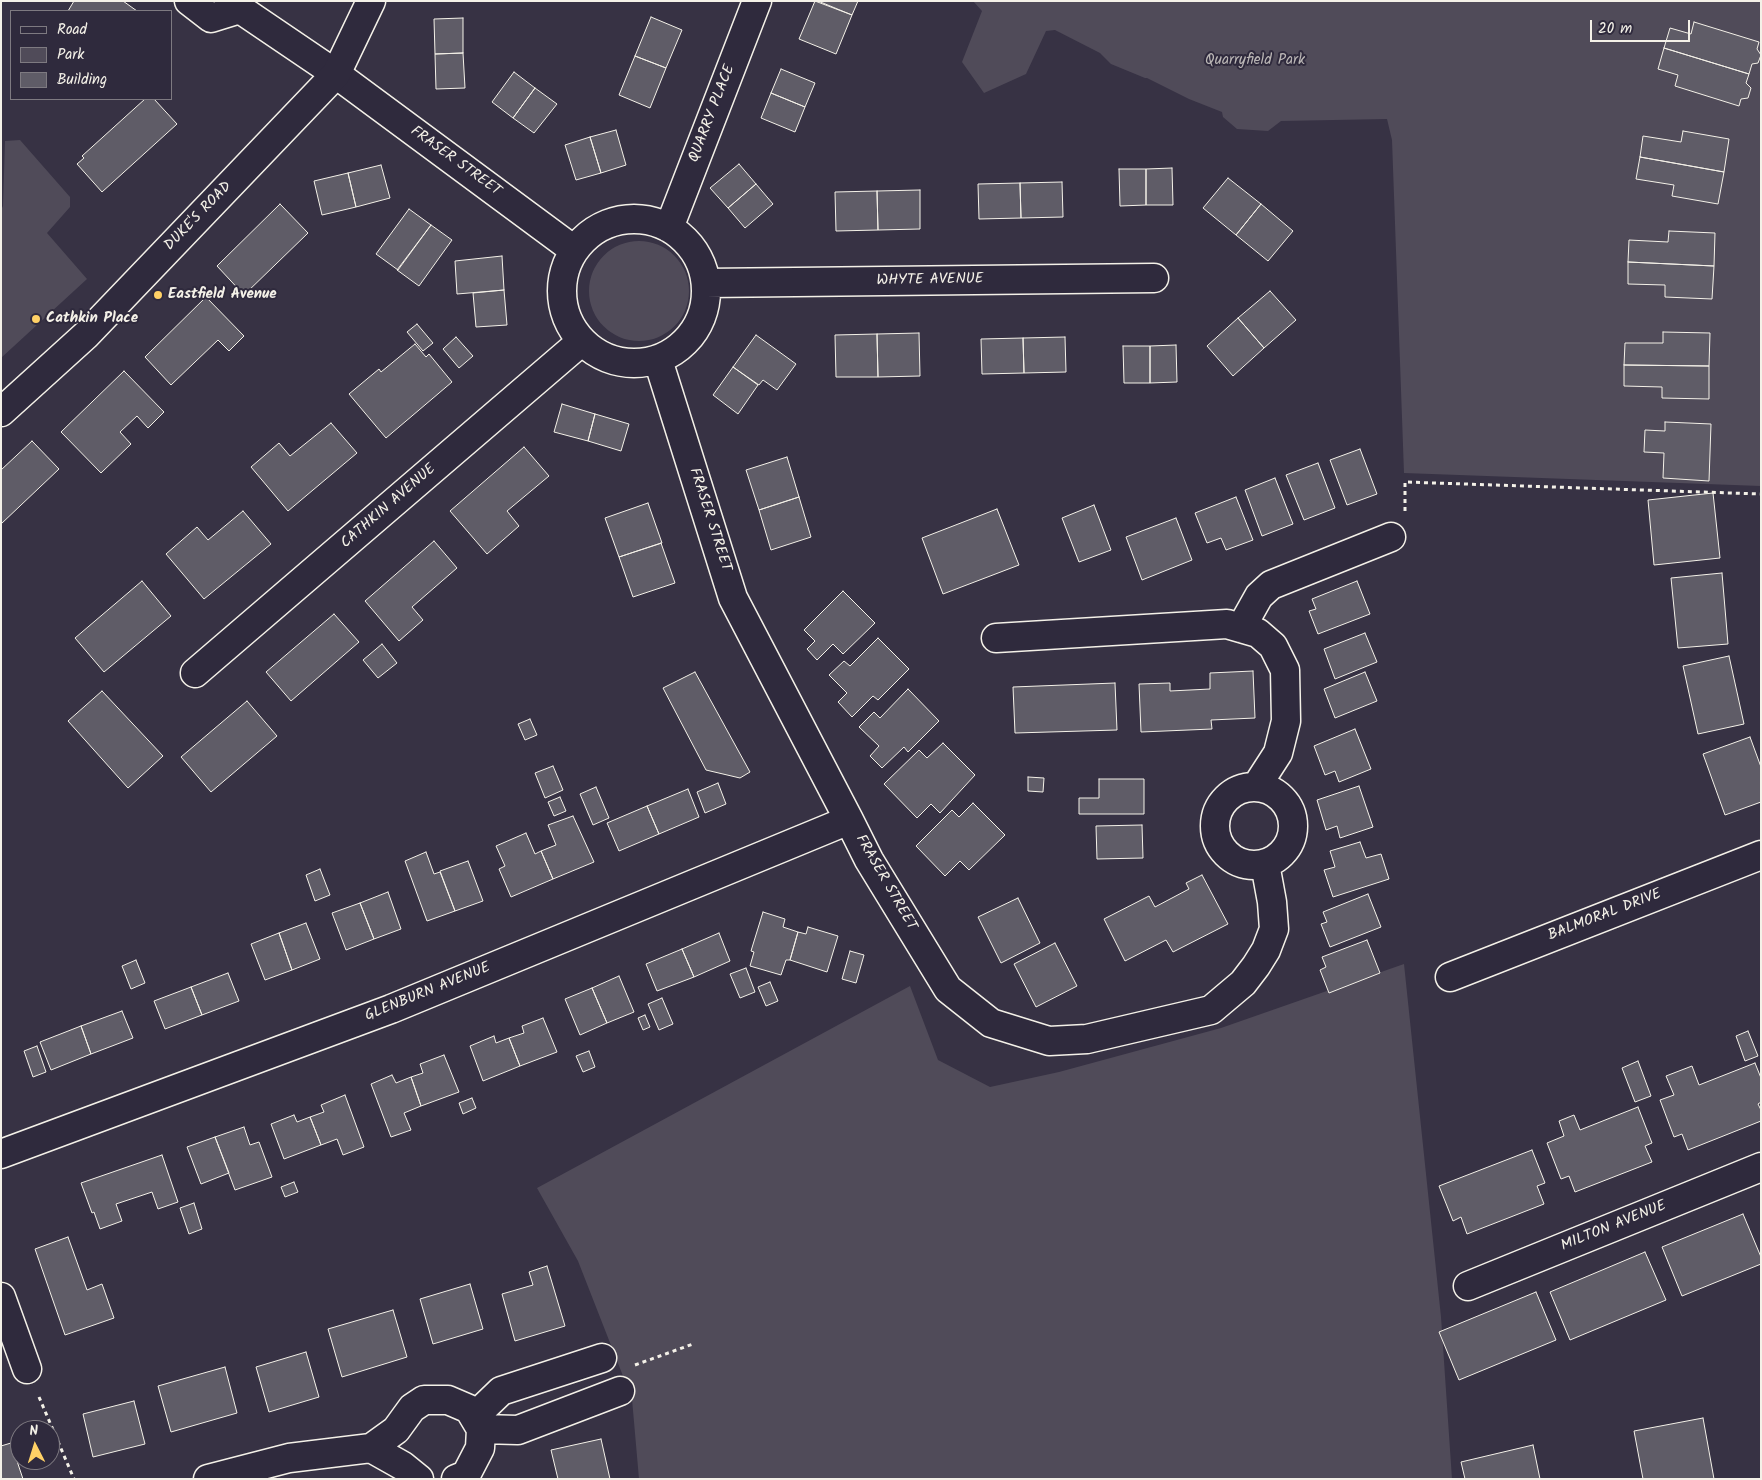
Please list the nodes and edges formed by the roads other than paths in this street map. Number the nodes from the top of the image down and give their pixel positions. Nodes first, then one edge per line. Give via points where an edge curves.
1 (188, 1) edge
2 (371, 1) edge
3 (757, 1) edge
4 (241, 5) edge
5 (336, 74) junction
6 (670, 228) junction
7 (574, 250) junction
8 (1154, 278) dead end
9 (706, 283) junction
10 (582, 341) junction
11 (658, 360) junction
12 (1, 412) edge
13 (1391, 537) dead end
14 (1241, 628) junction
15 (996, 638) dead end
16 (195, 673) dead end
17 (1256, 787) junction
18 (850, 820) junction
19 (1761, 855) edge
20 (1265, 864) junction
21 (1450, 977) dead end
22 (1, 1154) edge
23 (1761, 1168) edge
24 (1468, 1286) dead end
25 (1, 1297) edge
26 (602, 1358) dead end
27 (27, 1369) road end
28 (620, 1391) dead end
29 (477, 1423) junction
30 (371, 1448) junction
31 (208, 1479) edge
32 (419, 1479) edge
33 (456, 1479) edge

1 - 4 street via 211,18
2 - 5 street, DUKE'S ROAD
3 - 6 street, QUARRY PLACE
4 - 5 street
5 - 7 street, FRASER STREET
5 - 12 street, DUKE'S ROAD via 86,335
6 - 7 street via 649,220 628,219 608,224 589,234
6 - 9 street via 687,241 699,259
7 - 10 street via 564,272 562,297 568,321
8 - 9 street, WHYTE AVENUE
9 - 11 street via 706,302 690,337 676,351
10 - 11 street via 598,354 617,362 638,364
10 - 16 street, CATHKIN AVENUE
11 - 18 street, FRASER STREET via 734,598
13 - 14 street via 1271,585 1259,596
14 - 15 street via 1227,624
14 - 17 street via 1258,633 1274,646 1285,670 1286,721 1278,753
17 - 20 street via 1280,797 1292,819 1293,832 1289,844 1281,855
17 - 20 street via 1243,788 1231,794 1216,815 1214,828 1223,851 1233,860 1245,865
18 - 20 street, FRASER STREET via 869,860 948,989 992,1023 1049,1040 1087,1039 1211,1010 1243,983 1266,950 1274,929
18 - 22 street, GLENBURN AVENUE via 391,1009
19 - 21 street, BALMORAL DRIVE
23 - 24 street, MILTON AVENUE
25 - 27 street
26 - 29 street via 501,1391
28 - 29 street via 518,1430
29 - 30 street via 469,1408 448,1400 424,1400 412,1408 396,1430
29 - 33 street via 480,1448 466,1475
30 - 31 street via 289,1458
30 - 32 street

